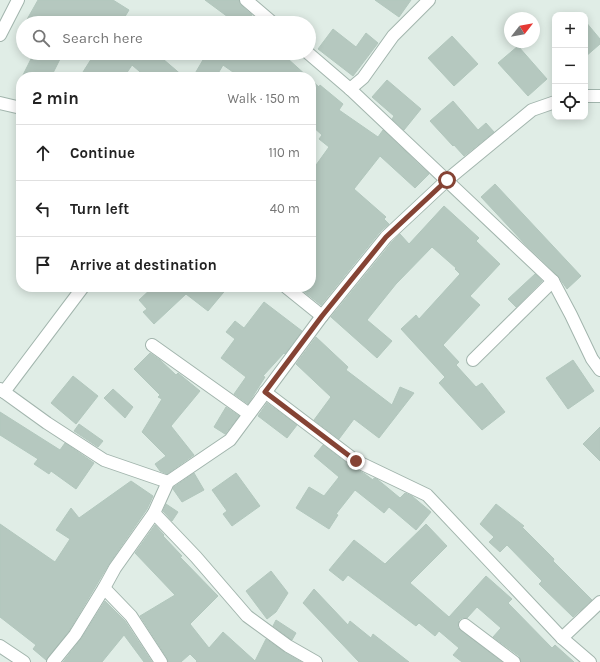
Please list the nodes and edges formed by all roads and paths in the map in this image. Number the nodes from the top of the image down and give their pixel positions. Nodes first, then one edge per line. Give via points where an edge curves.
1 (18, 0) edge
2 (246, 0) edge
3 (429, 0) edge
4 (265, 16) edge
5 (0, 35) edge
6 (316, 60) edge
7 (350, 89) junction
8 (588, 96) edge
9 (600, 96) edge
10 (0, 103) edge
11 (552, 103) edge
12 (16, 107) edge
13 (447, 180) junction
14 (553, 281) junction
15 (79, 292) edge
16 (292, 292) edge
17 (322, 316) junction
18 (152, 345) dead end
19 (473, 360) dead end
20 (600, 370) edge
21 (2, 391) edge
22 (265, 392) junction
23 (249, 414) junction
24 (168, 482) junction
25 (154, 513) junction
26 (104, 588) junction
27 (600, 602) edge
28 (465, 625) dead end
29 (562, 638) junction
30 (0, 646) edge
31 (24, 662) edge
32 (53, 662) edge
33 (161, 662) edge
34 (316, 662) edge
35 (514, 662) edge
36 (590, 662) edge

1 - 5 street
2 - 4 street
3 - 7 street via 393,36 363,78
6 - 7 street
7 - 13 street
8 - 9 street
10 - 12 street
11 - 13 street via 532,110
13 - 14 street
13 - 17 street via 386,237
14 - 19 street
14 - 20 street
15 - 21 street
16 - 17 street
17 - 22 street
18 - 23 street
21 - 24 street via 104,460
22 - 23 street
22 - 29 street via 356,461 426,495
23 - 24 street via 230,440
24 - 25 street
25 - 26 street
25 - 34 street via 247,616 288,646
26 - 32 street via 75,635
26 - 33 street via 131,616
27 - 29 street
28 - 35 street
29 - 36 street
30 - 31 street

